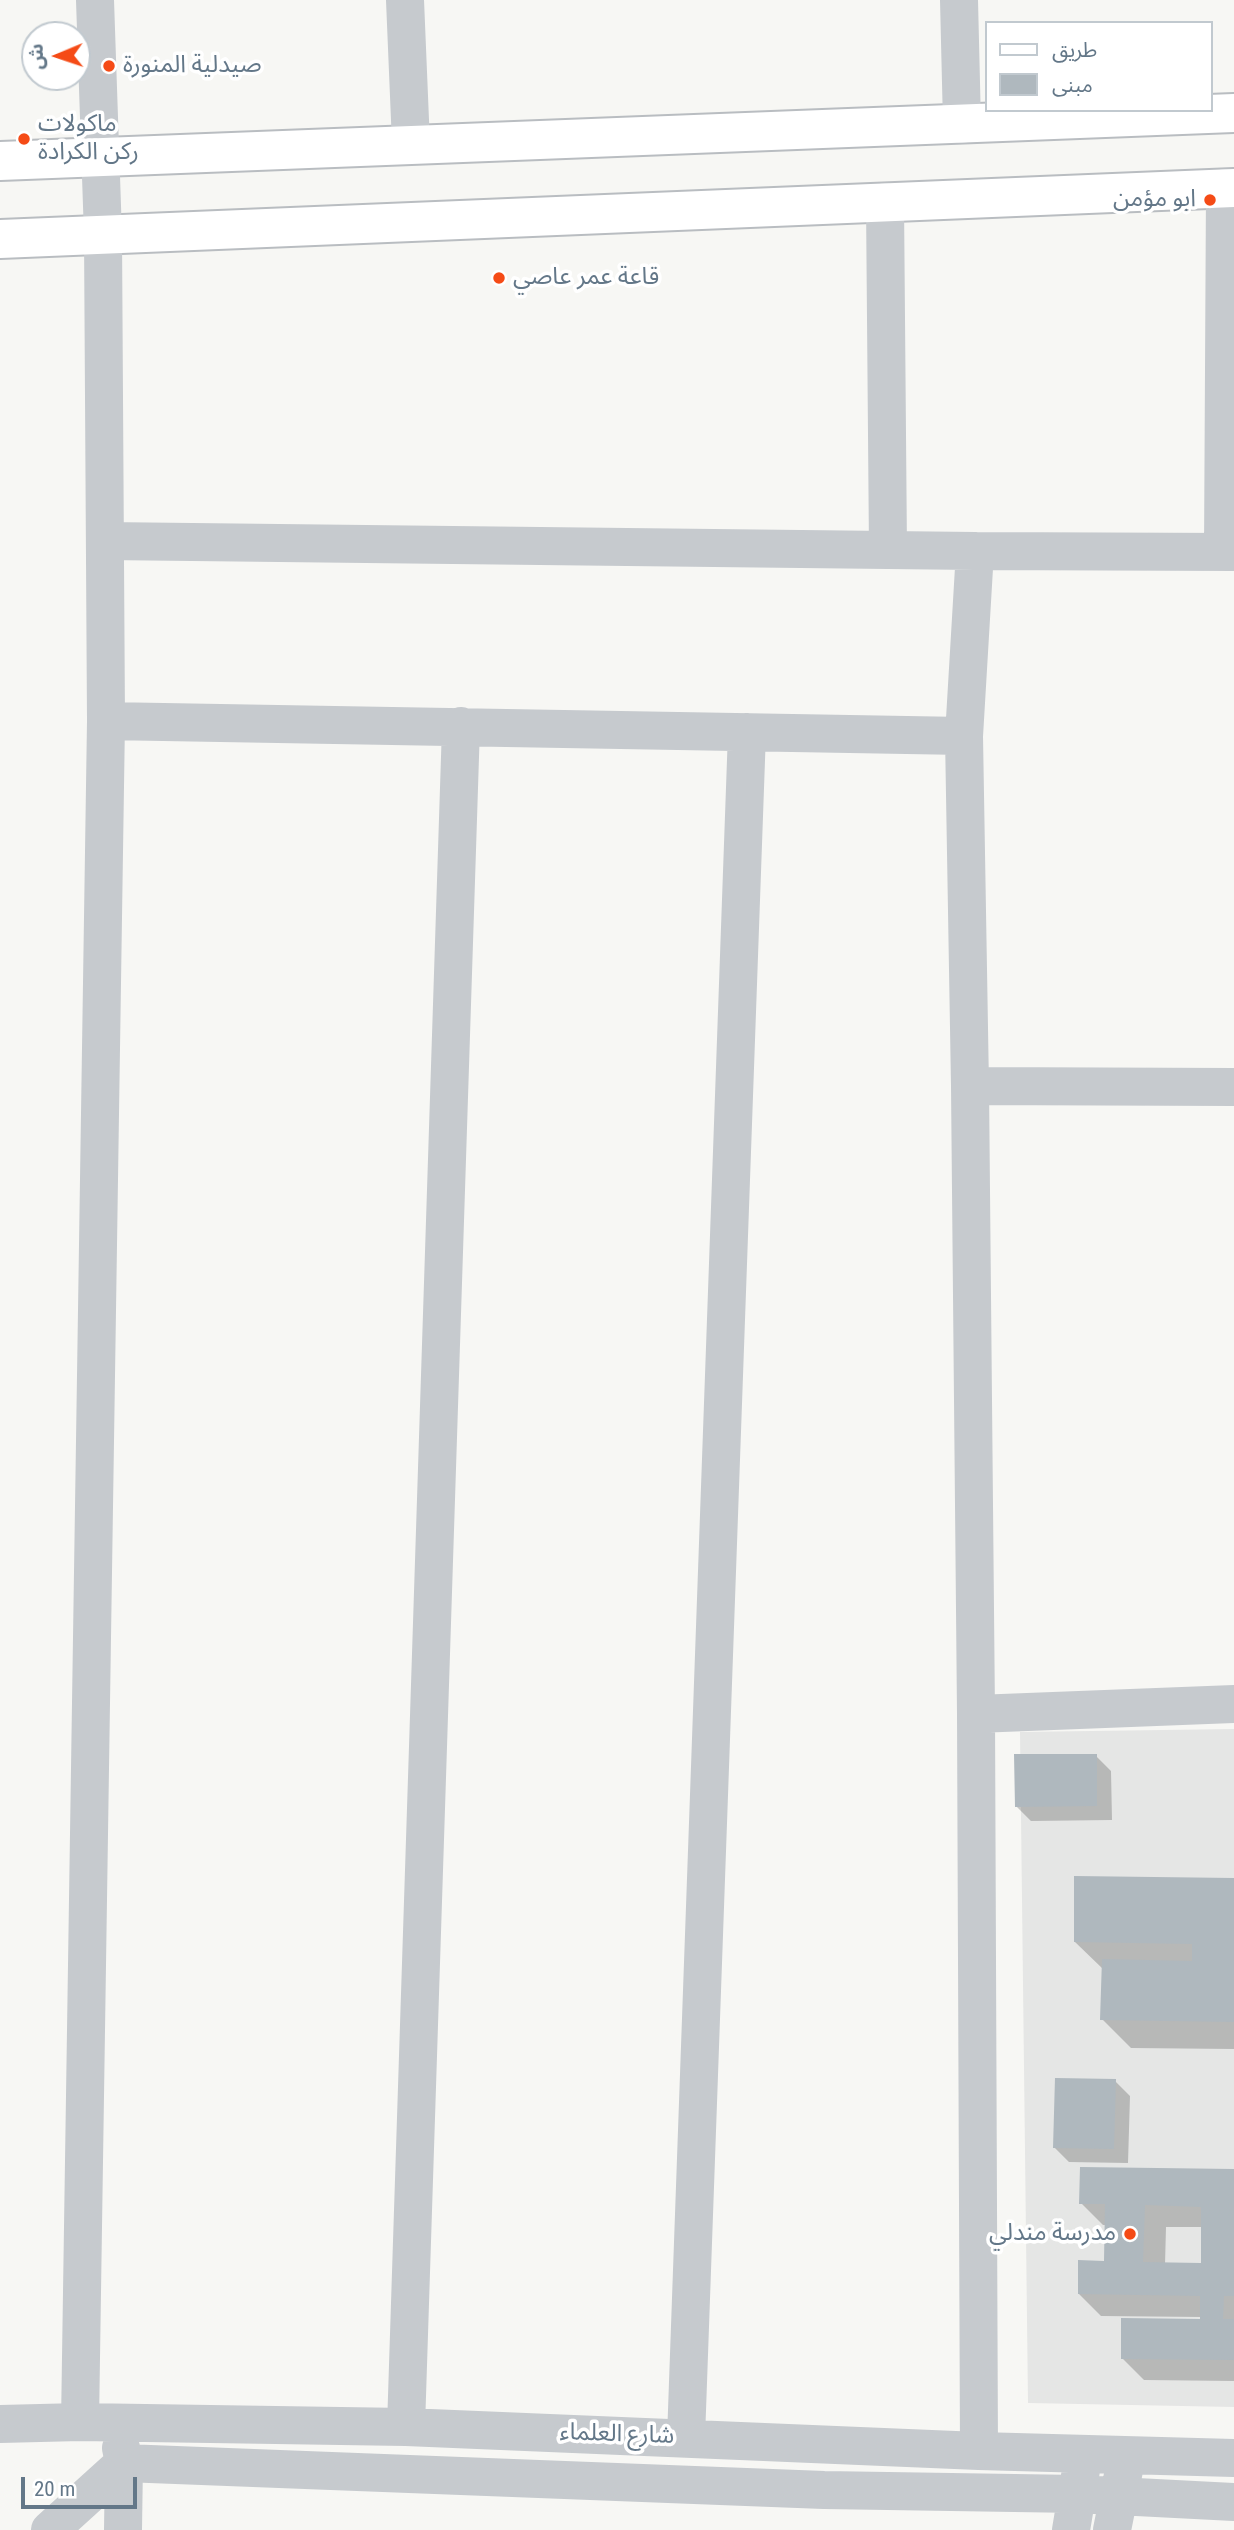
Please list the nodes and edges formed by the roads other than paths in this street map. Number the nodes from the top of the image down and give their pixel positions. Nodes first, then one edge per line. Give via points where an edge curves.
1 (95, 0) edge
2 (405, 0) edge
3 (959, 0) edge
4 (1234, 113) edge
5 (962, 124) junction
6 (411, 144) junction
7 (100, 157) junction
8 (0, 160) edge
9 (1230, 188) edge
10 (885, 202) junction
11 (103, 235) junction
12 (0, 239) edge
13 (105, 541) junction
14 (888, 550) junction
15 (975, 551) junction
16 (1229, 552) edge
17 (106, 721) junction
18 (461, 726) junction
19 (747, 732) junction
20 (964, 736) junction
21 (970, 1086) junction
22 (1234, 1087) edge
23 (1234, 1704) edge
24 (976, 1714) junction
25 (80, 2422) junction
26 (118, 2423) junction
27 (0, 2424) edge
28 (406, 2427) junction
29 (687, 2438) junction
30 (979, 2451) junction
31 (1084, 2454) junction
32 (1126, 2456) junction
33 (1234, 2458) edge
34 (124, 2463) junction
35 (1234, 2502) edge
36 (1075, 2512) edge
37 (1116, 2513) edge
38 (50, 2530) edge
39 (122, 2530) edge

1 - 7 street
2 - 6 street
3 - 5 street
4 - 5 main road
5 - 6 main road
6 - 7 main road
7 - 8 main road
7 - 11 street
9 - 10 main road
9 - 16 street
10 - 11 main road
10 - 14 street
11 - 12 main road
11 - 13 street
13 - 14 street
13 - 17 street
14 - 15 street
15 - 16 street
15 - 20 street
17 - 18 street
17 - 25 street
18 - 19 street
18 - 28 street
19 - 20 street
19 - 29 street
20 - 21 street
21 - 22 street
21 - 24 street
23 - 24 street
24 - 30 street
25 - 26 street, شارع العلماء
25 - 27 street, شارع العلماء
26 - 28 street, شارع العلماء
26 - 34 street
28 - 29 street, شارع العلماء
29 - 30 street, شارع العلماء
30 - 31 street, شارع العلماء
31 - 32 street, شارع العلماء
31 - 36 street
32 - 33 street, شارع العلماء
32 - 37 street
34 - 36 street, شارع العلماء via 824,2490
34 - 38 street
34 - 39 street
35 - 37 street, شارع العلماء
36 - 37 street, شارع العلماء

